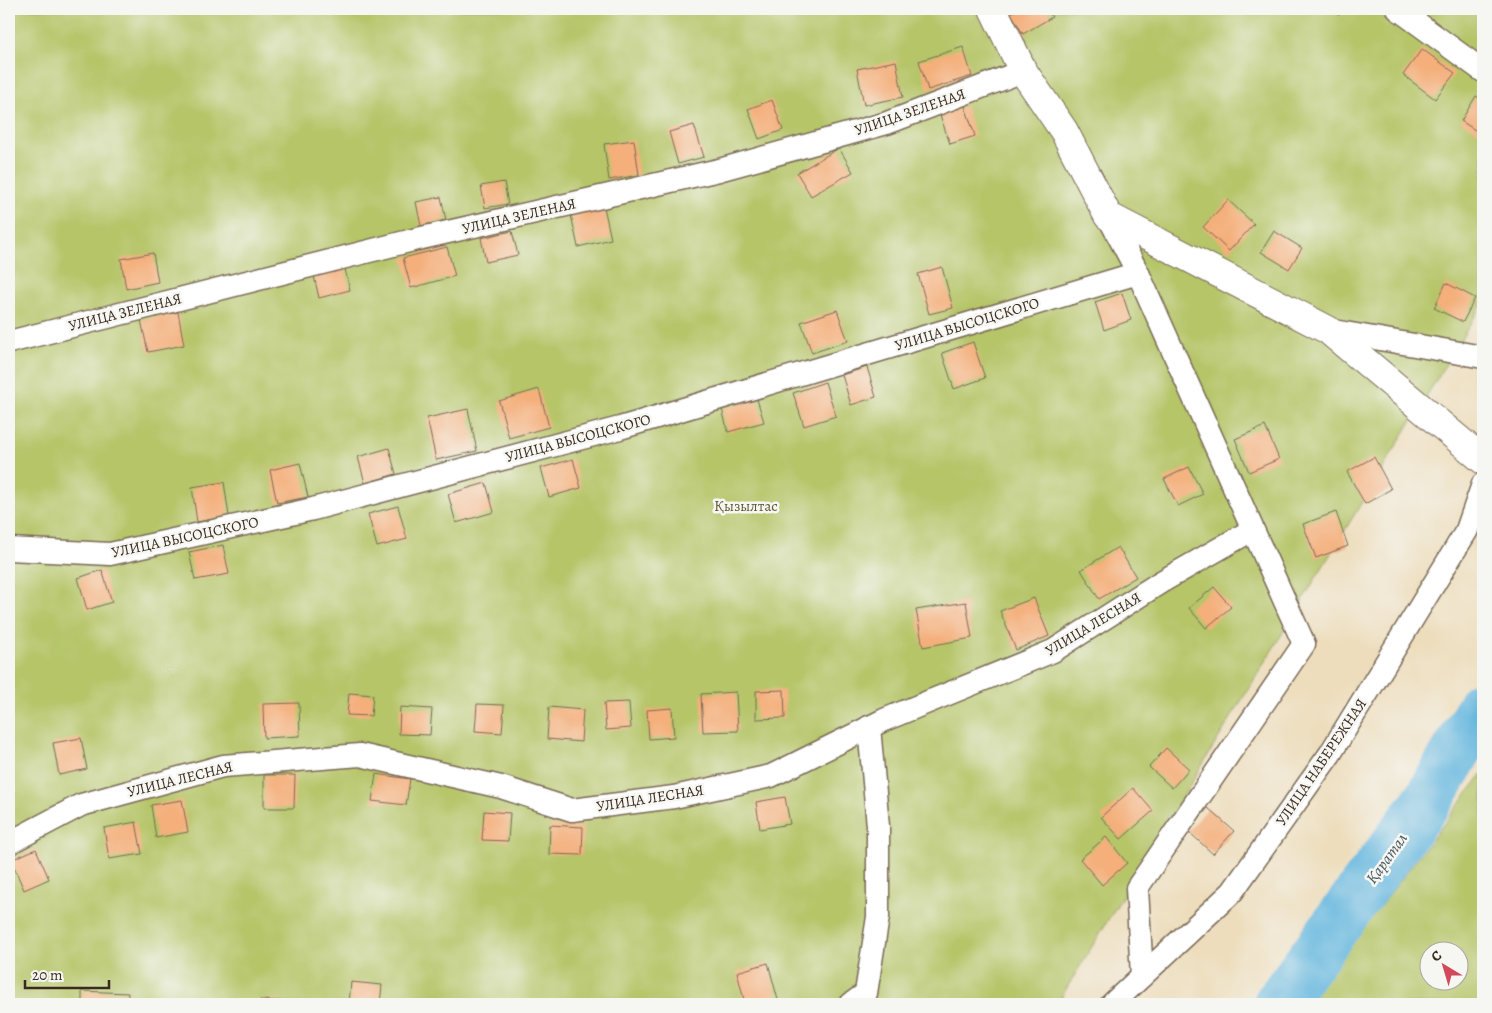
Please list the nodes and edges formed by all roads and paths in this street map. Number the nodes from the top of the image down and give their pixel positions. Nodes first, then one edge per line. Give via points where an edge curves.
1 (993, 9) edge
2 (1398, 9) edge
3 (1023, 71) junction
4 (1483, 71) edge
5 (1108, 216) junction
6 (1138, 273) junction
7 (1328, 330) junction
8 (9, 342) edge
9 (1483, 357) edge
10 (1483, 460) edge
11 (1483, 484) edge
12 (1252, 530) junction
13 (9, 549) edge
14 (869, 727) junction
15 (9, 843) edge
16 (1142, 976) junction
17 (851, 1004) edge
18 (1112, 1004) edge

1 - 3 street
2 - 4 street
3 - 5 street via 1064,131
3 - 8 street, УЛИЦА ЗЕЛЕНАЯ via 887,123 719,170 412,240
5 - 6 street
5 - 7 street
6 - 12 street
6 - 13 street, УЛИЦА ВЫСОЦСКОГО via 620,428 313,509 110,554
7 - 9 street
7 - 10 street
11 - 16 street, УЛИЦА НАБЕРЕЖНАЯ via 1467,530 1330,754 1232,892
12 - 14 street, УЛИЦА ЛЕСНАЯ via 1161,582 1053,651
12 - 16 street via 1304,644 1137,888
14 - 15 street, УЛИЦА ЛЕСНАЯ via 771,776 674,797 572,810 501,787 360,755 223,766 81,805
14 - 17 street via 878,826 878,917 866,993
16 - 18 street, УЛИЦА НАБЕРЕЖНАЯ

